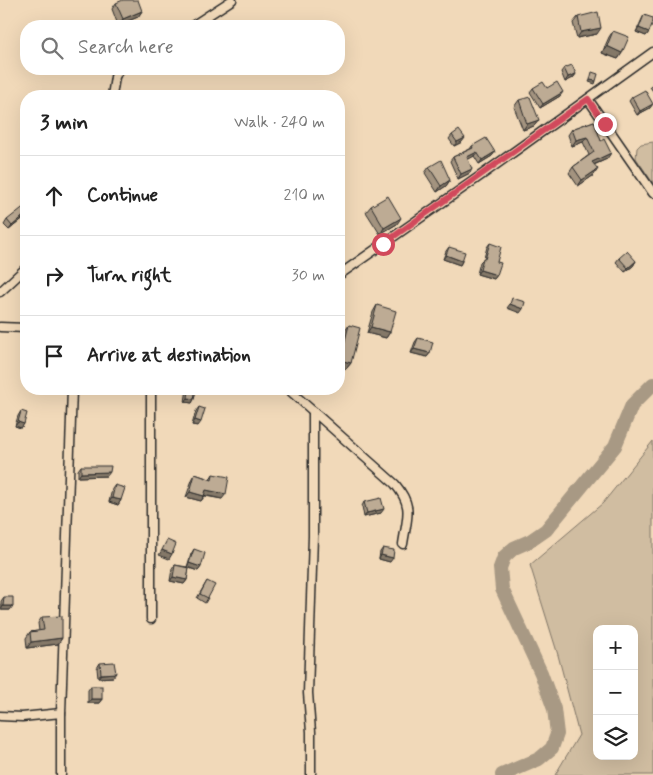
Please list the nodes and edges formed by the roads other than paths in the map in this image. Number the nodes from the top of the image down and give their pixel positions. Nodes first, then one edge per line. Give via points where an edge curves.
1 (232, 0) edge
2 (201, 20) edge
3 (653, 52) edge
4 (116, 75) edge
5 (113, 90) edge
6 (588, 99) junction
7 (653, 193) edge
8 (345, 271) edge
9 (20, 274) edge
10 (0, 292) edge
11 (0, 327) edge
12 (20, 328) edge
13 (72, 395) edge
14 (151, 395) edge
15 (295, 395) edge
16 (313, 411) junction
17 (403, 544) dead end
18 (151, 619) dead end
19 (61, 713) junction
20 (0, 716) edge
21 (62, 775) edge
22 (311, 775) edge

1 - 2 street
3 - 6 street
4 - 5 street
6 - 7 street
6 - 8 street
9 - 10 street
11 - 12 street
13 - 19 street
14 - 18 street
15 - 16 street
16 - 17 street via 404,495 408,510
16 - 22 street via 308,693
19 - 20 street
19 - 21 street

